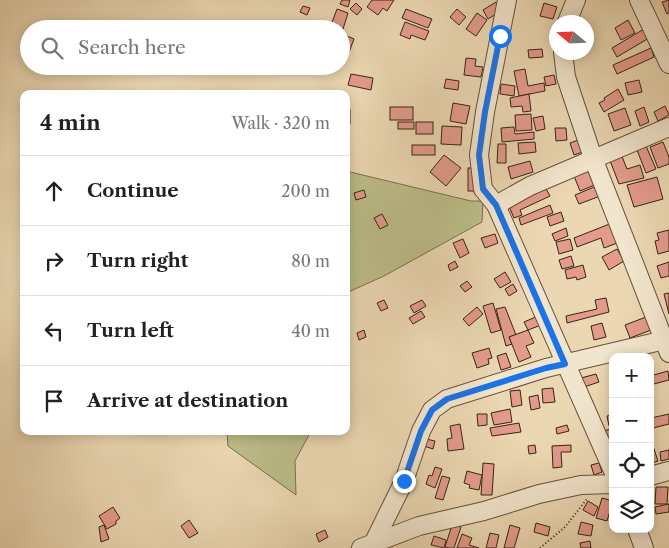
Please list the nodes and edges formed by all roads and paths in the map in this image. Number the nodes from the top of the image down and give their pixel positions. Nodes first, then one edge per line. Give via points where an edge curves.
1 (507, 0) edge
2 (576, 0) edge
3 (639, 0) edge
4 (570, 15) edge
5 (564, 60) edge
6 (669, 64) edge
7 (669, 127) edge
8 (593, 158) junction
9 (496, 205) junction
10 (667, 344) edge
11 (565, 364) junction
12 (609, 462) edge
13 (669, 471) edge
14 (654, 475) edge
15 (605, 484) edge
16 (638, 533) edge
17 (367, 546) edge
18 (540, 548) edge
19 (644, 548) edge

1 - 9 street via 479,155 483,189
2 - 4 street
3 - 6 street
5 - 8 street via 566,77
7 - 8 street
8 - 9 street
8 - 10 street
9 - 11 street
10 - 11 street
11 - 12 street
11 - 17 street via 447,399 432,410 421,431 404,481
13 - 14 street
15 - 17 street via 539,494 419,526
15 - 18 path via 565,527
16 - 19 street

